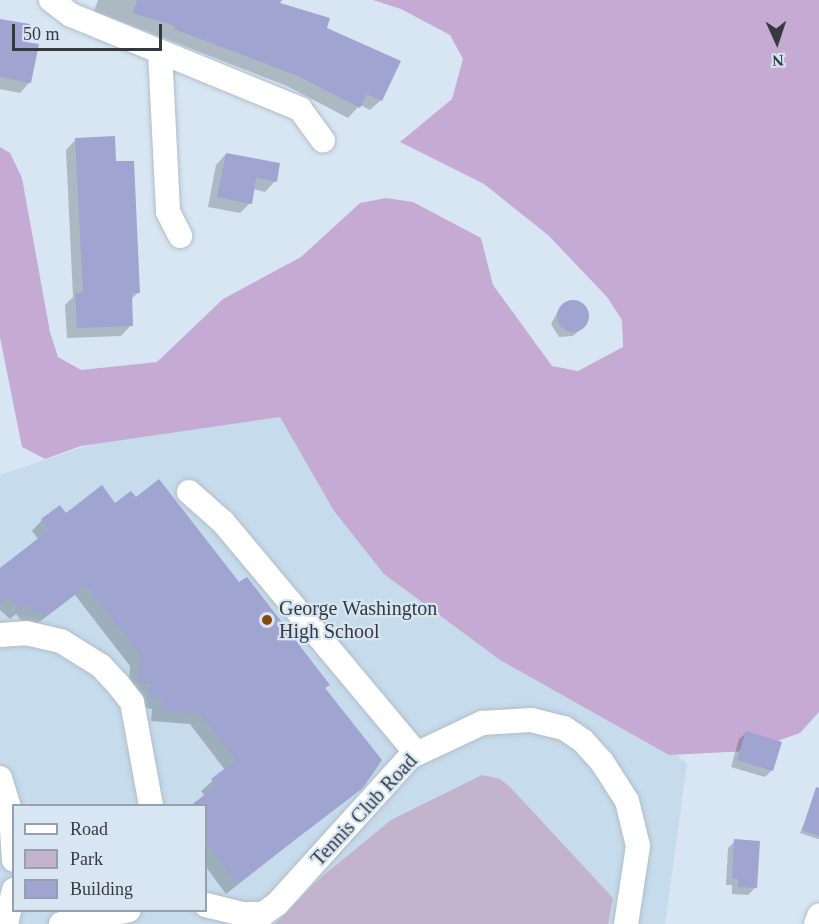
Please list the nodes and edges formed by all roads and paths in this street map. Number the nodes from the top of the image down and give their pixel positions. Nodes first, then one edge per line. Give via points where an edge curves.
1 (51, 0) edge
2 (160, 52) junction
3 (323, 141) dead end
4 (180, 236) dead end
5 (189, 492) dead end
6 (0, 635) edge
7 (416, 753) junction
8 (0, 778) edge
9 (152, 804) edge
10 (12, 837) edge
11 (12, 898) edge
12 (207, 905) edge
13 (104, 913) edge
14 (819, 916) edge
15 (6, 924) edge
16 (61, 924) edge
17 (626, 924) edge
18 (816, 924) edge

1 - 2 street via 71,15
2 - 3 street via 300,109
2 - 4 street via 168,212
5 - 7 street via 223,522
6 - 9 street via 26,633 62,641 102,666 132,702
7 - 12 street, Tennis Club Road via 277,904 263,914 241,914
7 - 17 street, Tennis Club Road via 482,723 531,720 564,728 583,741 620,788 634,827 637,865
8 - 10 street
11 - 15 street
13 - 16 street
14 - 18 street

